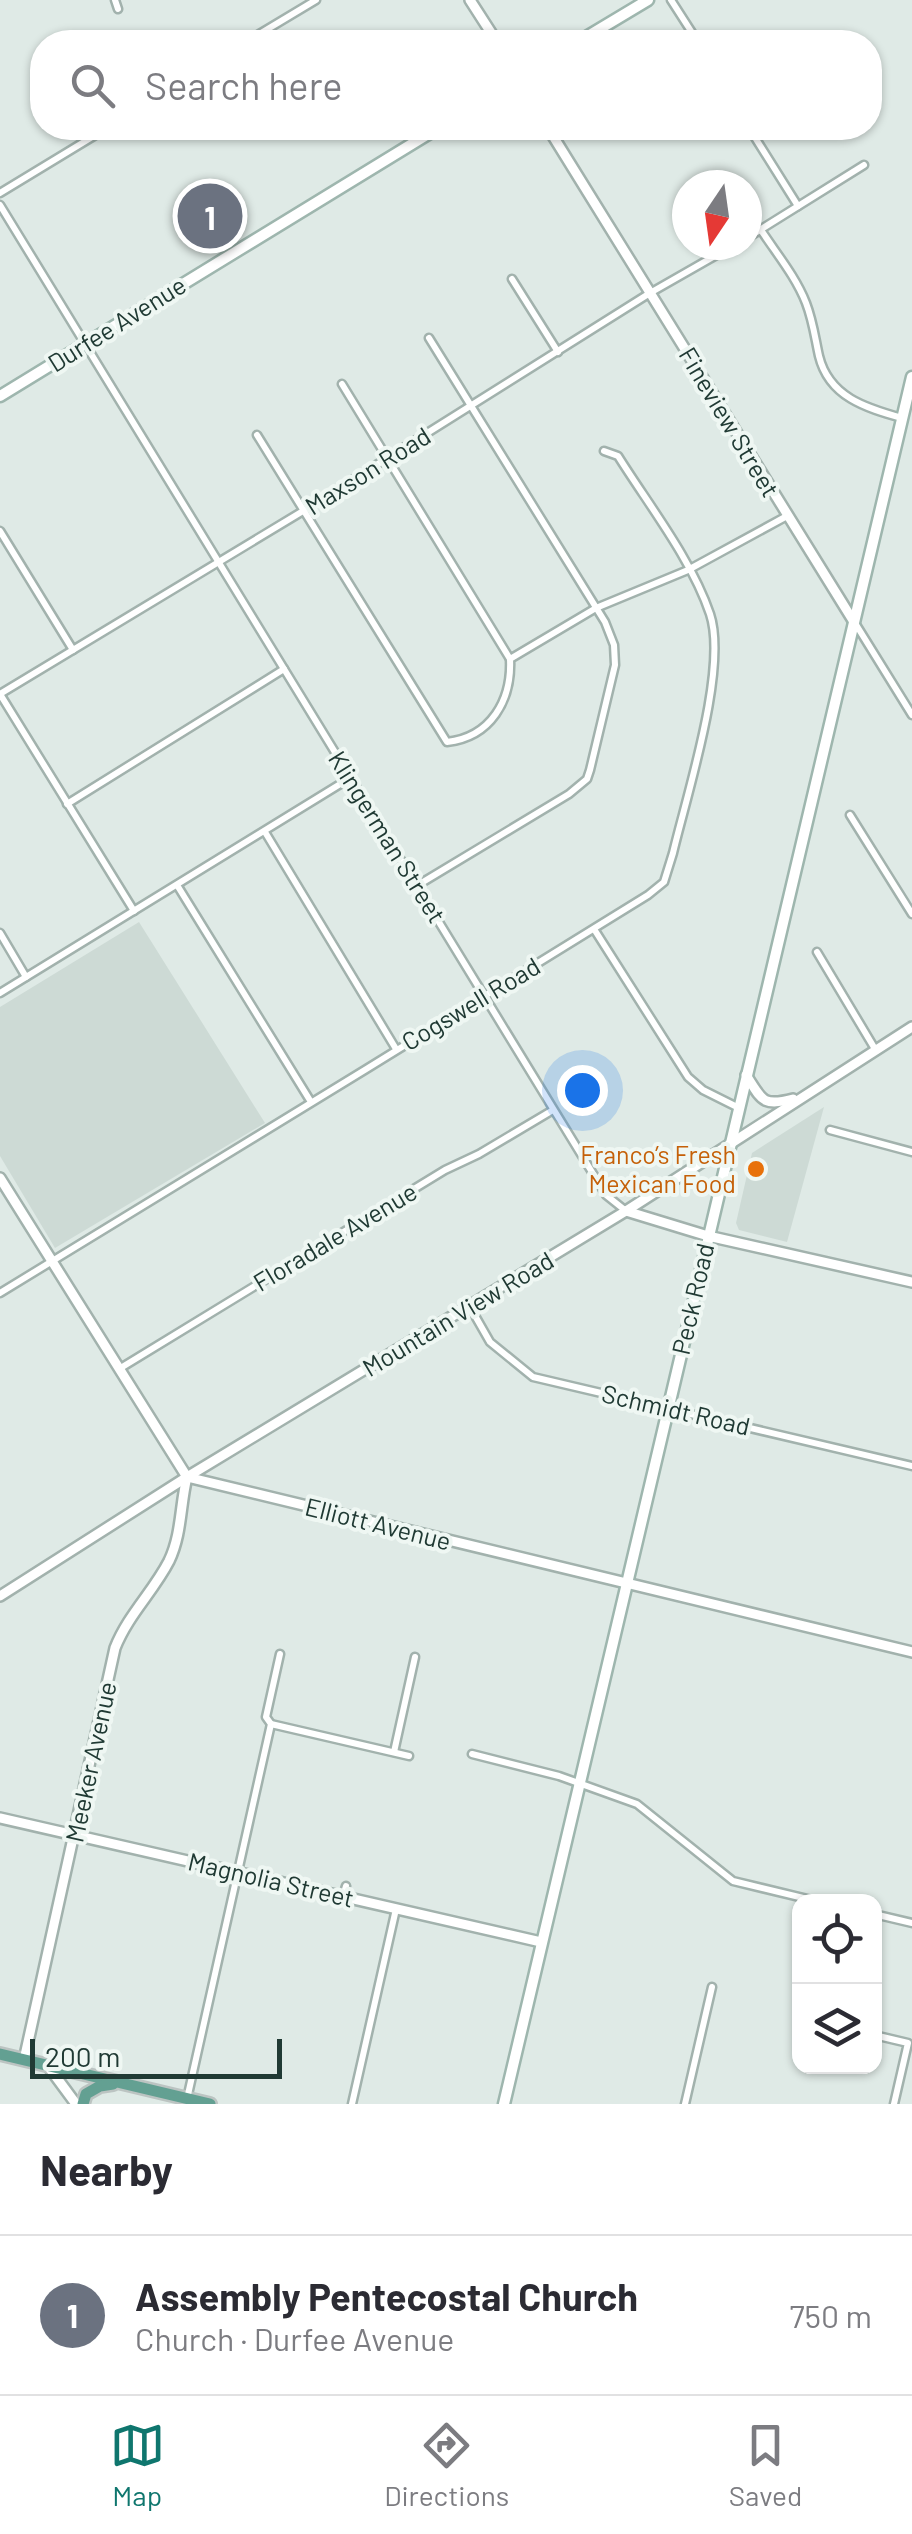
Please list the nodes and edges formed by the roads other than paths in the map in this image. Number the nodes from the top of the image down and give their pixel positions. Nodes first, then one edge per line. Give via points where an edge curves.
1 (316, 0) edge
2 (470, 0) edge
3 (648, 0) edge
4 (671, 0) edge
5 (266, 30) edge
6 (489, 30) edge
7 (598, 30) edge
8 (690, 30) edge
9 (87, 140) edge
10 (418, 140) edge
11 (555, 140) edge
12 (757, 140) edge
13 (864, 165) dead end
14 (0, 193) edge
15 (0, 205) edge
16 (798, 206) junction
17 (762, 229) edge
18 (762, 233) edge
19 (708, 260) edge
20 (512, 279) dead end
21 (650, 293) junction
22 (429, 338) dead end
23 (84, 344) junction
24 (558, 352) junction
25 (912, 378) edge
26 (342, 384) dead end
27 (0, 396) edge
28 (471, 406) junction
29 (902, 418) junction
30 (257, 435) dead end
31 (604, 451) dead end
32 (387, 459) junction
33 (303, 511) junction
34 (787, 516) junction
35 (0, 531) edge
36 (218, 561) junction
37 (688, 570) junction
38 (596, 608) junction
39 (854, 622) junction
40 (74, 650) junction
41 (510, 658) junction
42 (284, 670) junction
43 (0, 694) edge
44 (912, 715) edge
45 (350, 778) junction
46 (67, 804) junction
47 (850, 815) dead end
48 (264, 832) junction
49 (418, 885) junction
50 (177, 886) junction
51 (134, 911) junction
52 (912, 914) edge
53 (594, 929) junction
54 (0, 934) edge
55 (817, 952) dead end
56 (26, 977) junction
57 (0, 993) edge
58 (487, 997) junction
59 (912, 1026) edge
60 (396, 1049) junction
61 (875, 1049) junction
62 (746, 1076) junction
63 (805, 1095) junction
64 (311, 1102) junction
65 (739, 1108) junction
66 (554, 1110) junction
67 (830, 1130) dead end
68 (730, 1144) junction
69 (912, 1152) edge
70 (0, 1178) edge
71 (626, 1211) junction
72 (708, 1236) junction
73 (51, 1262) junction
74 (912, 1282) edge
75 (0, 1293) edge
76 (470, 1307) junction
77 (118, 1370) junction
78 (668, 1408) junction
79 (912, 1466) edge
80 (187, 1477) junction
81 (626, 1584) junction
82 (0, 1596) edge
83 (912, 1652) edge
84 (280, 1654) dead end
85 (415, 1657) dead end
86 (270, 1724) junction
87 (394, 1752) junction
88 (472, 1754) dead end
89 (409, 1756) dead end
90 (578, 1784) junction
91 (0, 1818) edge
92 (76, 1835) junction
93 (236, 1871) junction
94 (792, 1896) edge
95 (396, 1909) junction
96 (882, 1916) edge
97 (912, 1923) edge
98 (541, 1942) junction
99 (712, 1988) dead end
100 (882, 2037) edge
101 (0, 2054) edge
102 (24, 2060) junction
103 (47, 2065) junction
104 (123, 2083) junction
105 (187, 2099) junction
106 (80, 2104) edge
107 (210, 2104) edge
108 (352, 2104) edge
109 (504, 2104) edge
110 (686, 2104) edge
111 (894, 2104) edge

1 - 5 street
2 - 6 street
3 - 7 main road
4 - 8 street
9 - 14 street
10 - 23 main road, Durfee Avenue
11 - 21 street, Fineview Street
12 - 16 street
13 - 16 street
15 - 23 street, Klingerman Street
16 - 17 street
18 - 29 street via 800,289 828,377 847,398
19 - 21 street, Maxson Road
20 - 24 street
21 - 24 street, Maxson Road
21 - 34 street, Fineview Street
22 - 28 street
23 - 27 main road, Durfee Avenue
23 - 36 street, Klingerman Street
24 - 28 street, Maxson Road
25 - 29 main road, Peck Road
26 - 32 street
28 - 32 street, Maxson Road
28 - 38 street
29 - 39 main road, Peck Road
30 - 33 street
31 - 37 street, Cogswell Road via 618,456
32 - 33 street, Maxson Road
32 - 41 street
33 - 36 street, Maxson Road
33 - 41 street via 447,742 464,740 492,720 511,682
34 - 37 street
34 - 39 street, Fineview Street
35 - 40 street
36 - 40 street, Maxson Road
36 - 42 street, Klingerman Street
37 - 38 street
37 - 53 street, Cogswell Road via 710,614 716,659 673,853 664,882
38 - 41 street
38 - 49 street via 616,655 586,779
39 - 44 street, Fineview Street
39 - 62 main road, Peck Road
40 - 43 street, Maxson Road
42 - 45 street, Klingerman Street
42 - 46 street
43 - 46 street
45 - 48 street
45 - 49 street, Klingerman Street
46 - 51 street
47 - 52 street
48 - 50 street
48 - 60 street
49 - 58 street, Klingerman Street
50 - 51 street
50 - 64 street
51 - 56 street
53 - 58 street, Cogswell Road
53 - 65 street via 688,1076
54 - 56 street
55 - 61 street
56 - 57 street
58 - 60 street, Cogswell Road
58 - 66 street, Klingerman Street
59 - 61 street, Mountain View Road
60 - 64 street, Cogswell Road
61 - 63 street, Mountain View Road
62 - 63 street via 768,1103
62 - 65 main road, Peck Road
63 - 68 street, Mountain View Road
64 - 73 street, Cogswell Road
65 - 68 main road, Peck Road
66 - 71 street, Klingerman Street via 606,1194
66 - 77 street, Floradale Avenue
67 - 69 street
68 - 71 street, Mountain View Road
68 - 72 main road, Peck Road
70 - 73 street
71 - 72 street
71 - 76 street, Mountain View Road
72 - 74 street
72 - 78 main road, Peck Road
73 - 75 street, Cogswell Road
73 - 77 street
76 - 78 street, Schmidt Road via 490,1342 533,1377
76 - 80 street, Mountain View Road
77 - 80 street
78 - 79 street, Schmidt Road
78 - 81 main road, Peck Road
80 - 81 street, Elliott Avenue
80 - 82 street, Mountain View Road
80 - 92 street, Meeker Avenue via 169,1560 115,1648
81 - 83 street, Elliott Avenue
81 - 90 main road, Peck Road
84 - 86 street
85 - 87 street
86 - 87 street
86 - 93 street
87 - 89 street
88 - 90 street
90 - 94 street via 637,1804 733,1882
90 - 98 main road, Peck Road
91 - 92 street, Magnolia Street
92 - 93 street, Magnolia Street
92 - 102 street, Meeker Avenue
93 - 95 street, Magnolia Street via 344,1891
93 - 105 street
95 - 98 street, Magnolia Street
95 - 108 street
96 - 97 street
98 - 109 main road, Peck Road
99 - 110 street
100 - 111 street via 908,2043
101 - 102 main road
102 - 103 main road
103 - 104 main road
103 - 106 street
104 - 105 main road
104 - 106 main road via 100,2086
105 - 107 main road

